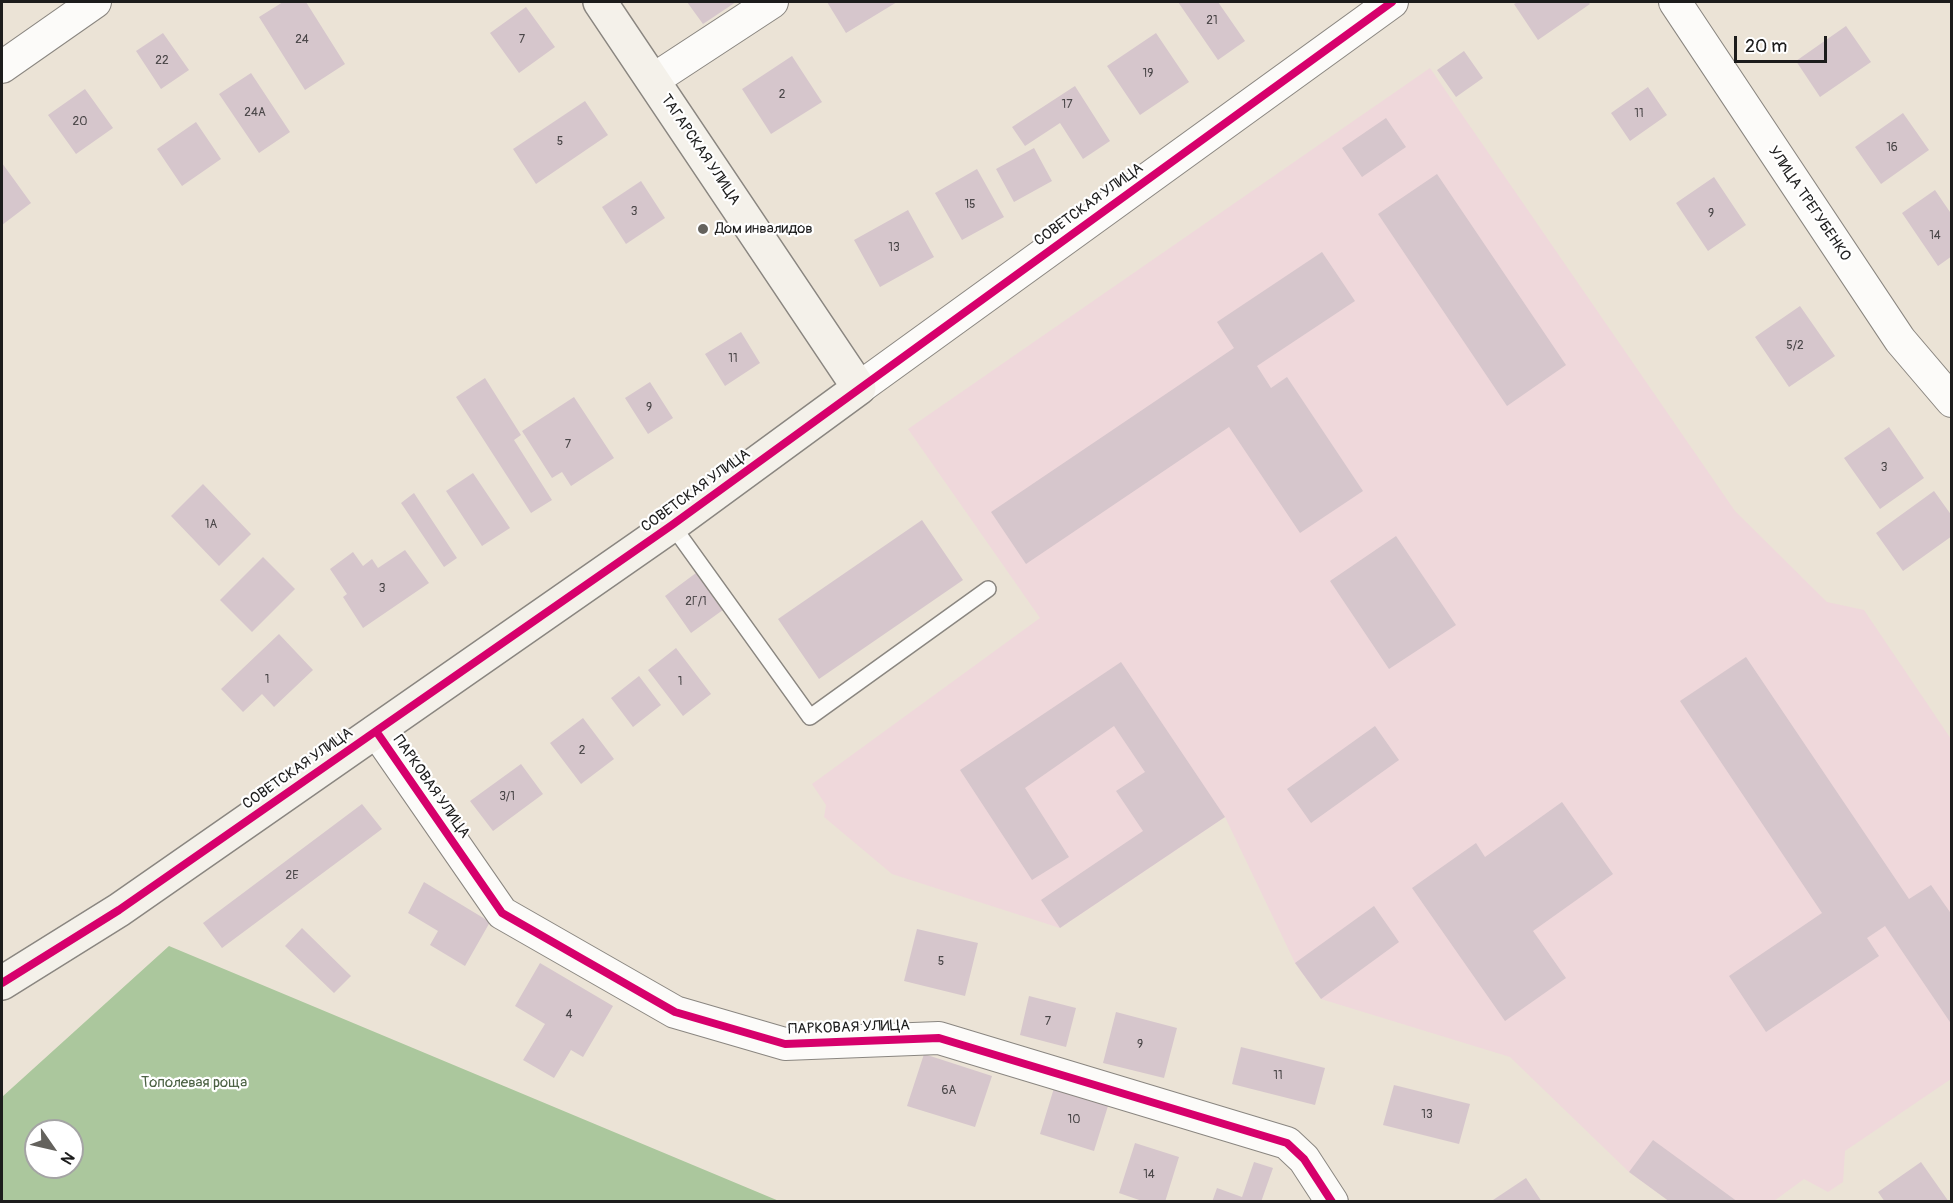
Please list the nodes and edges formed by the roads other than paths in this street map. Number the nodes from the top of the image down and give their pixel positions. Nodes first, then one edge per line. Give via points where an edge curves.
1 (94, 2) edge
2 (600, 2) edge
3 (772, 2) edge
4 (1392, 2) edge
5 (1675, 2) edge
6 (2, 68) edge
7 (653, 80) junction
8 (859, 388) junction
9 (1952, 401) edge
10 (672, 525) junction
11 (988, 590) dead end
12 (376, 731) junction
13 (2, 983) edge
14 (1332, 1202) edge

1 - 6 street
2 - 7 street, ТАГАРСКАЯ УЛИЦА
3 - 7 street
4 - 8 street, СОВЕТСКАЯ УЛИЦА
5 - 9 street, УЛИЦА ТРЕГУБЕНКО via 1900,340
7 - 8 street, ТАГАРСКАЯ УЛИЦА
8 - 10 street, СОВЕТСКАЯ УЛИЦА
10 - 11 lane via 810,717
10 - 12 street, СОВЕТСКАЯ УЛИЦА
12 - 13 street, СОВЕТСКАЯ УЛИЦА via 119,910
12 - 14 street, ПАРКОВАЯ УЛИЦА via 502,913 675,1012 785,1044 939,1038 1287,1143 1304,1159

